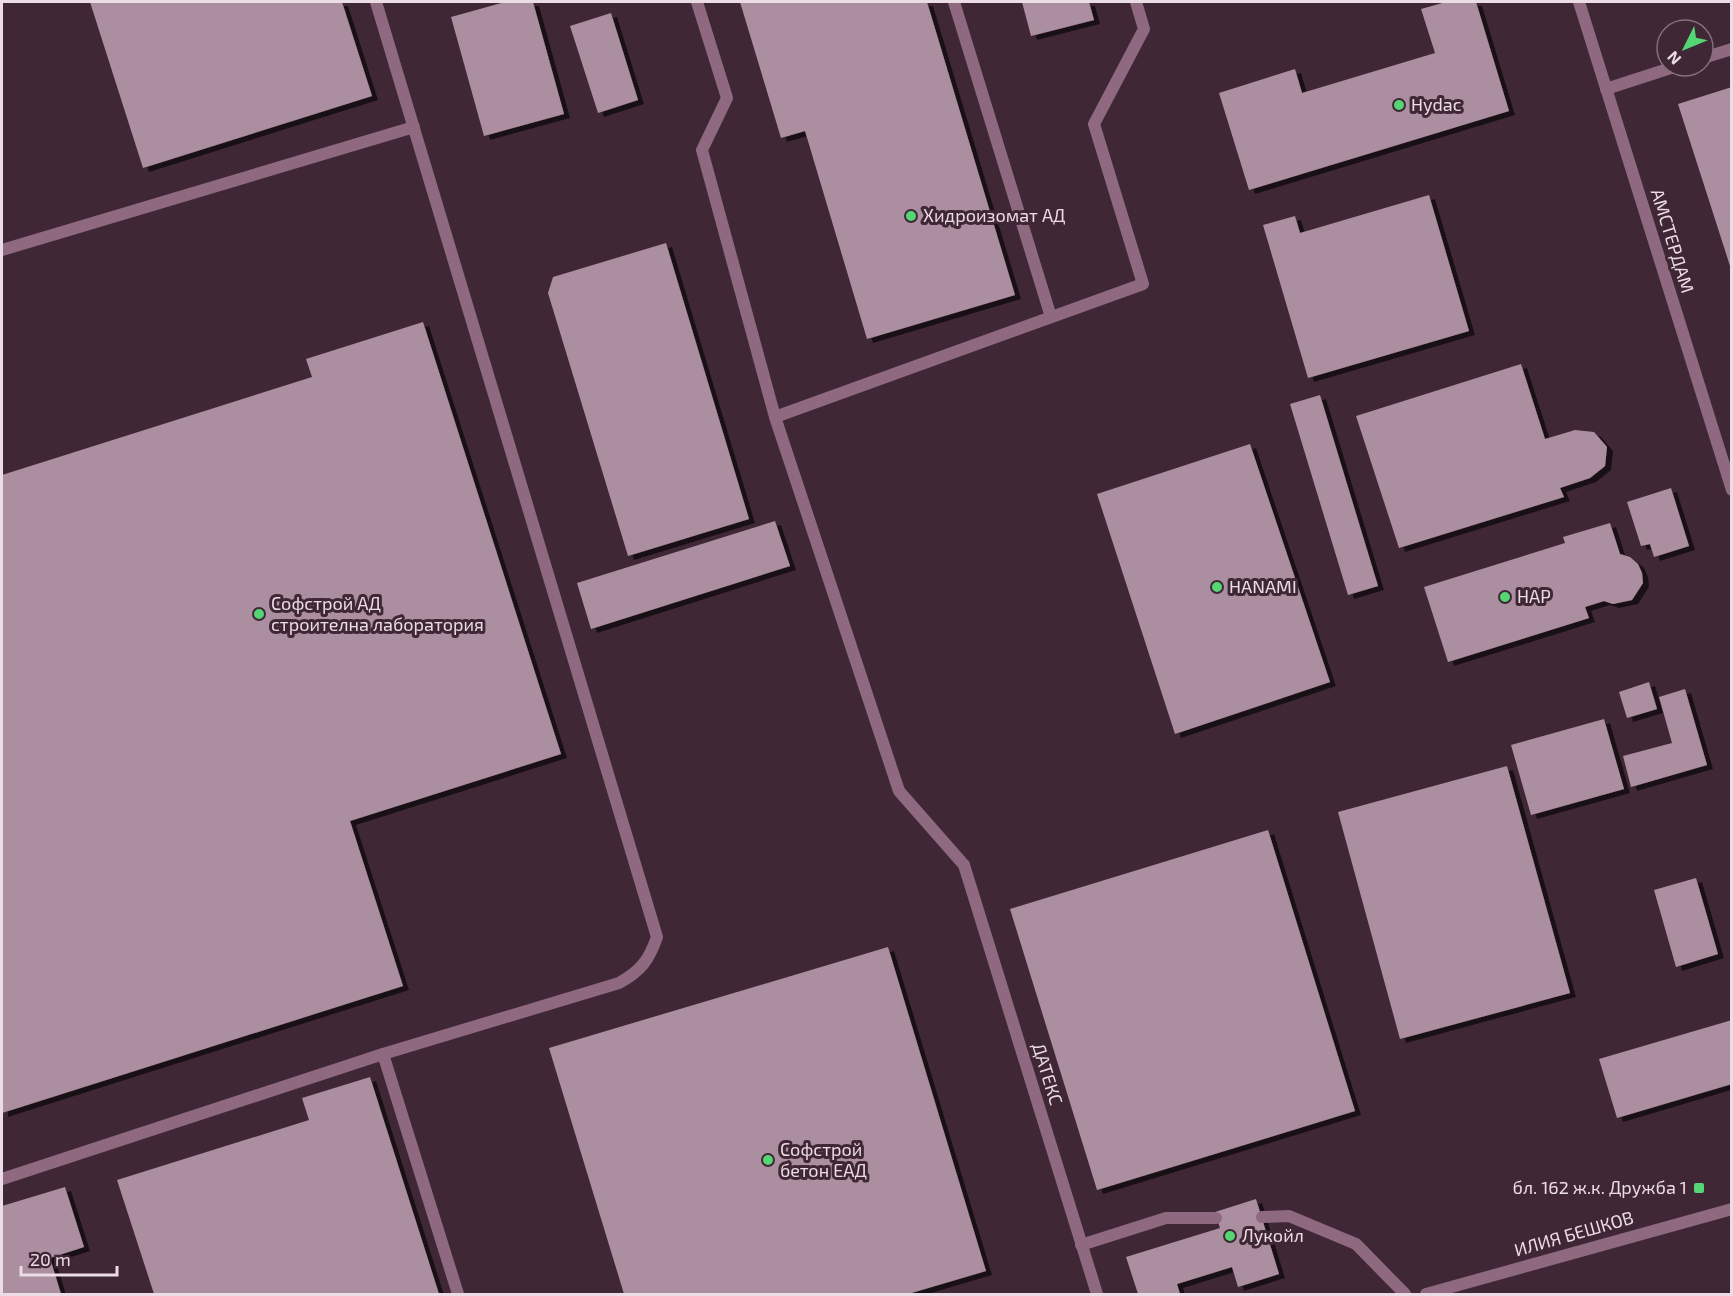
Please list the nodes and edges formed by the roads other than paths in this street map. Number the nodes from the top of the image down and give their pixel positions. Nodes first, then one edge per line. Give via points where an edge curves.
1 (376, 2) edge
2 (697, 2) edge
3 (954, 2) edge
4 (1136, 2) edge
5 (1579, 2) edge
6 (1731, 49) edge
7 (1715, 54) edge
8 (1655, 73) edge
9 (1606, 89) junction
10 (414, 127) junction
11 (2, 250) edge
12 (1052, 317) junction
13 (775, 417) junction
14 (1731, 490) edge
15 (383, 1054) junction
16 (2, 1179) edge
17 (1731, 1209) edge
18 (1262, 1217) dead end
19 (1216, 1218) dead end
20 (1081, 1245) junction
21 (458, 1294) edge
22 (1097, 1294) edge
23 (1405, 1294) edge
24 (1426, 1294) edge

1 - 10 street
2 - 13 street via 726,98 702,150
3 - 12 street
4 - 12 street via 1144,28 1094,124 1143,284
5 - 9 street, АМСТЕРДАМ
6 - 7 street
8 - 9 street
9 - 14 street, АМСТЕРДАМ
10 - 11 street
10 - 15 street via 657,937 650,958 636,974 619,983
12 - 13 street
13 - 20 street, ДАТЕКС via 899,791 964,865
15 - 16 street
15 - 21 street
17 - 24 street, ИЛИЯ БЕШКОВ
18 - 23 street via 1289,1216 1356,1244
19 - 20 street via 1166,1218
20 - 22 street, ДАТЕКС

